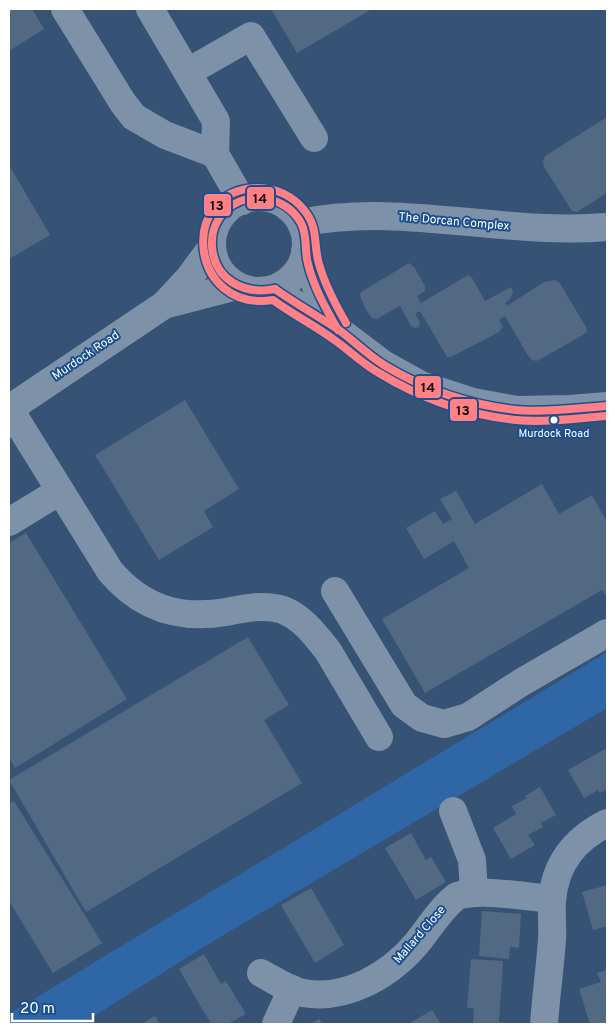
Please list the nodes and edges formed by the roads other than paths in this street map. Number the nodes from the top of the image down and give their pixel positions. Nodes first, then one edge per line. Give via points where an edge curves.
1 (65, 9) edge
2 (150, 9) edge
3 (188, 72) junction
4 (314, 138) dead end
5 (216, 154) junction
6 (242, 201) junction
7 (301, 223) junction
8 (607, 226) edge
9 (212, 247) junction
10 (305, 252) junction
11 (237, 286) junction
12 (275, 289) junction
13 (164, 304) junction
14 (338, 330) junction
15 (607, 406) edge
16 (9, 408) edge
17 (60, 491) junction
18 (9, 522) edge
19 (335, 591) dead end
20 (607, 633) edge
21 (379, 737) dead end
22 (453, 812) dead end
23 (607, 823) edge
24 (474, 893) junction
25 (552, 900) junction
26 (261, 973) dead end
27 (292, 989) junction
28 (276, 1024) edge
29 (544, 1024) edge

1 - 5 street via 134,117 165,136
2 - 3 street
3 - 4 street via 251,36
3 - 5 street via 216,121
5 - 6 street
6 - 7 street via 263,197 278,201 292,210
6 - 9 street via 220,218 214,229
7 - 8 street, The Dorcan Complex via 379,216 538,229
7 - 10 street via 306,237
9 - 11 street via 218,268
9 - 13 street, Murdock Road
10 - 12 street via 295,275
10 - 14 street via 321,302
11 - 12 street via 249,290
11 - 13 street, Murdock Road
12 - 14 street
13 - 16 street, Murdock Road
14 - 15 street via 383,364 421,385 473,402 517,410
16 - 17 street
17 - 18 street
17 - 21 street via 110,571 120,584 145,602 190,614 271,607 295,616 328,651
19 - 20 street via 404,705 422,718 444,724 468,717
22 - 24 street via 472,860
23 - 25 street via 576,843 564,860
24 - 25 street, Mallard Close
24 - 27 street, Mallard Close via 452,899 416,944 382,975 339,993 321,995
25 - 29 street
26 - 27 street, Mallard Close
27 - 28 street

